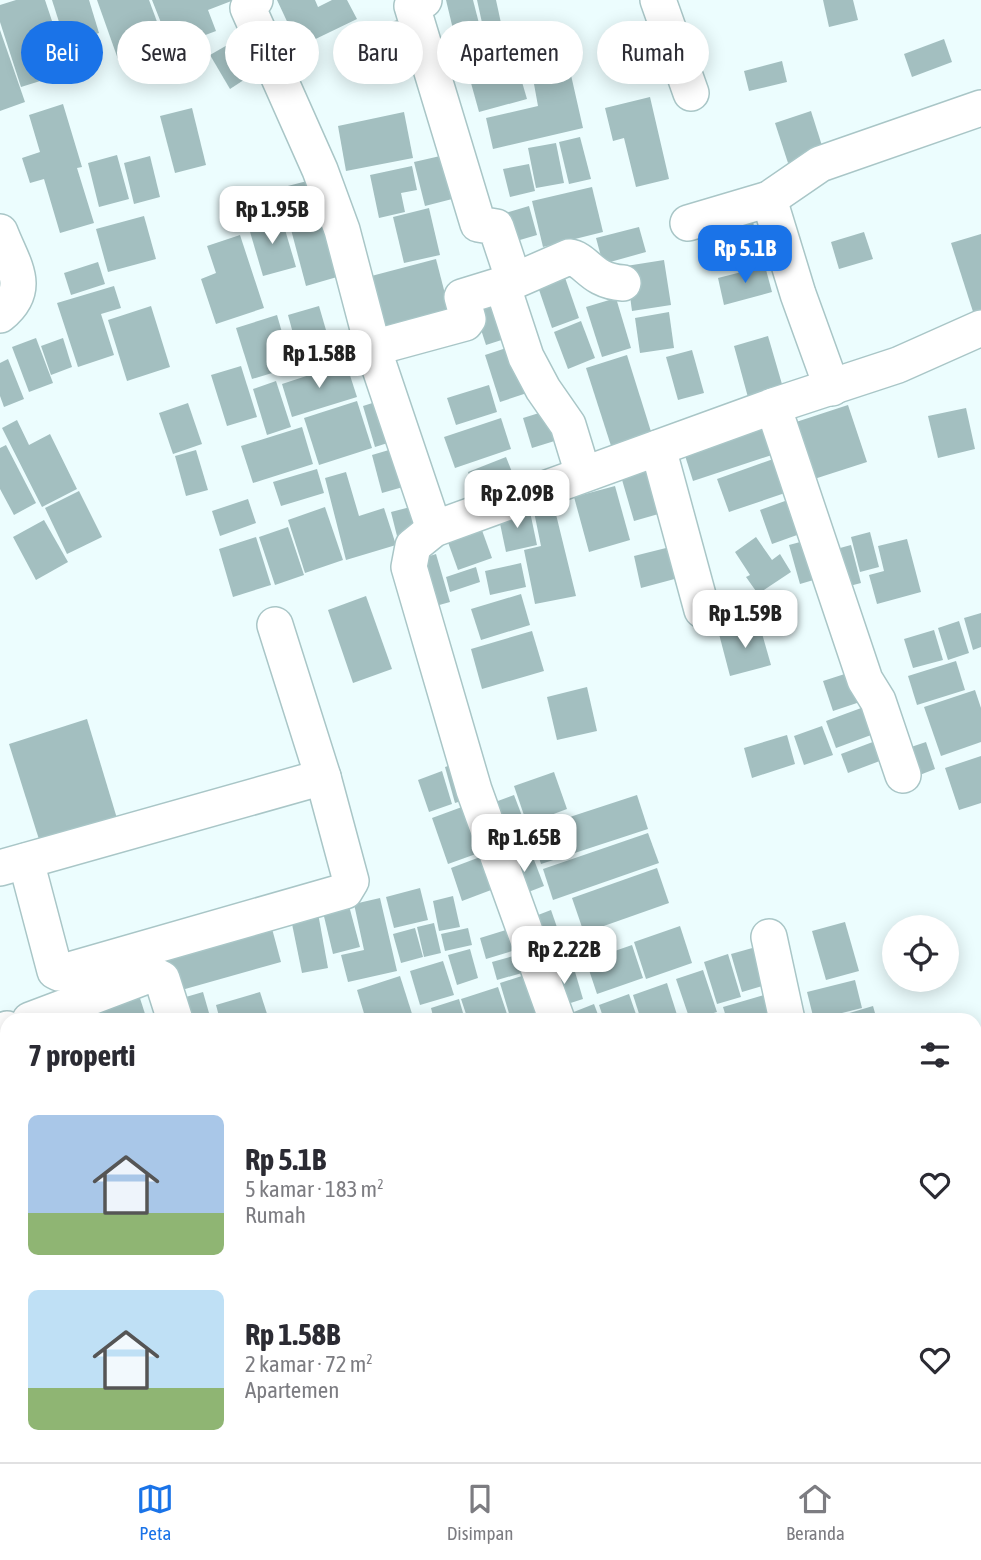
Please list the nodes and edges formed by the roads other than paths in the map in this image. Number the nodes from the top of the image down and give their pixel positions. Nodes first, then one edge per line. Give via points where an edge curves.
1 (255, 0) edge
2 (424, 0) edge
3 (659, 0) edge
4 (691, 93) dead end
5 (981, 108) edge
6 (769, 199) junction
7 (688, 223) dead end
8 (0, 232) edge
9 (508, 282) junction
10 (623, 283) dead end
11 (0, 314) edge
12 (981, 328) edge
13 (373, 348) junction
14 (832, 388) junction
15 (772, 407) junction
16 (658, 448) junction
17 (583, 474) junction
18 (434, 528) junction
19 (702, 610) dead end
20 (275, 625) dead end
21 (903, 775) dead end
22 (323, 777) junction
23 (13, 865) edge
24 (769, 937) dead end
25 (49, 1013) edge
26 (173, 1013) edge
27 (554, 1013) edge
28 (785, 1013) edge

1 - 13 street via 248,8 320,170 342,230
2 - 9 street via 412,6 478,223 496,227
3 - 4 street
5 - 6 street via 820,164
6 - 7 street
6 - 14 street
8 - 11 street via 19,288 14,303
9 - 10 street via 569,257 599,279
9 - 13 street via 462,297 466,323
9 - 17 street via 526,358 568,425
12 - 14 street
13 - 18 street
14 - 15 street
15 - 16 street
15 - 21 street via 865,680 878,701
16 - 17 street
16 - 19 street
17 - 18 street
18 - 27 street via 413,546 409,567 474,790
20 - 22 street
22 - 23 street
22 - 23 street via 351,881 342,894 59,973
24 - 28 street
25 - 26 street via 152,974 162,979

